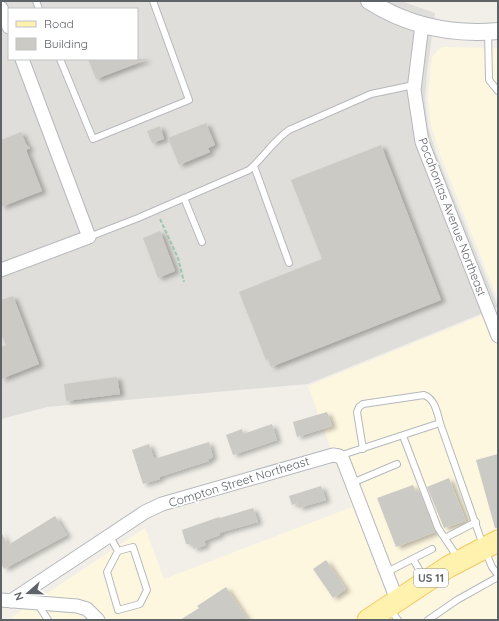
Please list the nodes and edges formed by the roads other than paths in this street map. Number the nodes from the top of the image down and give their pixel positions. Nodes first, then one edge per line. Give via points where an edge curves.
1 (153, 1) edge
2 (369, 1) edge
3 (1, 8) edge
4 (8, 25) edge
5 (422, 25) junction
6 (493, 32) edge
7 (22, 60) edge
8 (60, 60) edge
9 (414, 85) junction
10 (498, 91) edge
11 (254, 166) junction
12 (184, 198) junction
13 (90, 237) junction
14 (202, 242) dead end
15 (289, 263) dead end
16 (1, 270) edge
17 (498, 336) edge
18 (440, 423) junction
19 (403, 436) junction
20 (363, 449) junction
21 (339, 456) junction
22 (397, 464) dead end
23 (352, 483) junction
24 (476, 522) junction
25 (109, 536) junction
26 (445, 538) junction
27 (491, 544) edge
28 (432, 549) dead end
29 (118, 551) junction
30 (413, 559) junction
31 (460, 560) junction
32 (386, 572) junction
33 (498, 576) edge
34 (426, 581) junction
35 (6, 600) edge
36 (37, 603) junction
37 (395, 609) edge
38 (48, 620) edge
39 (98, 620) edge
40 (368, 620) edge
41 (428, 620) edge

1 - 8 lane via 189,100 93,139
2 - 5 street via 392,14
3 - 4 street
5 - 6 street via 463,32
5 - 9 street, Pocahontas Avenue Northeast
6 - 10 lane via 489,80
7 - 13 street
9 - 11 lane via 371,94 289,130 278,138
9 - 17 street, Pocahontas Avenue Northeast via 422,142
11 - 12 lane
11 - 15 lane
12 - 13 lane
12 - 14 lane
13 - 16 street
18 - 19 lane
18 - 20 lane via 433,402 424,395 363,404 357,412
18 - 24 lane
19 - 20 lane
19 - 26 lane via 438,528
20 - 21 lane
21 - 23 street via 344,460
21 - 25 street, Compton Street Northeast via 302,462 162,504
22 - 23 lane
23 - 32 street
24 - 26 lane
24 - 27 lane
25 - 29 lane
25 - 35 street, Compton Street Northeast
26 - 31 lane
27 - 31 main road, US 11
27 - 33 lane via 492,567
28 - 30 lane
29 - 29 lane via 133,547 147,590 140,604 118,610 107,572
30 - 32 lane
30 - 34 lane
31 - 34 main road, US 11
32 - 37 street
33 - 41 lane
34 - 37 main road, US 11
35 - 36 street
36 - 38 lane
36 - 39 street via 77,606 87,609
37 - 40 main road, US 11

